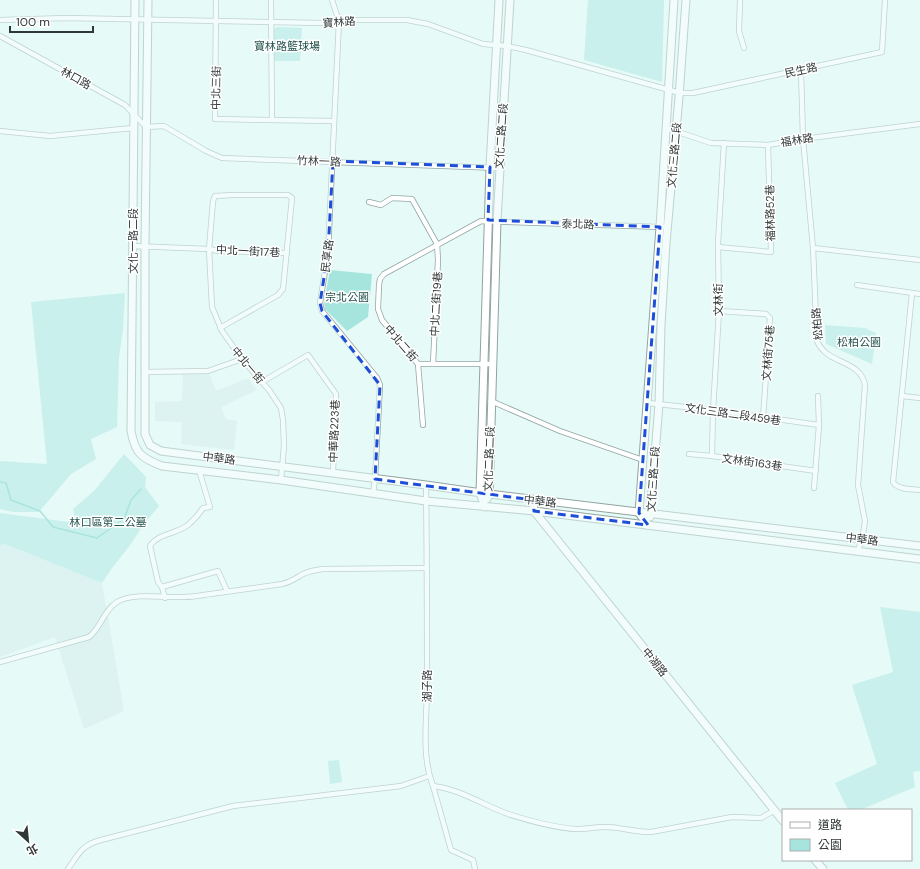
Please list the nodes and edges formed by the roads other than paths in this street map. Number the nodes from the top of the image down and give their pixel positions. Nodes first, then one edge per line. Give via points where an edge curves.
1 (135, 0) edge
2 (148, 0) edge
3 (216, 0) edge
4 (271, 0) edge
5 (332, 0) edge
6 (499, 0) edge
7 (510, 0) edge
8 (674, 0) edge
9 (686, 0) edge
10 (740, 0) edge
11 (885, 0) edge
12 (0, 20) edge
13 (134, 20) junction
14 (148, 20) junction
15 (217, 21) junction
16 (339, 21) junction
17 (271, 22) junction
18 (0, 36) edge
19 (497, 45) junction
20 (507, 46) junction
21 (744, 48) dead end
22 (801, 70) junction
23 (669, 90) junction
24 (680, 93) junction
25 (133, 114) junction
26 (272, 120) junction
27 (334, 121) junction
28 (920, 124) edge
29 (146, 127) junction
30 (133, 128) junction
31 (666, 128) junction
32 (676, 130) junction
33 (0, 131) edge
34 (803, 139) junction
35 (724, 144) junction
36 (768, 145) junction
37 (333, 161) junction
38 (490, 167) junction
39 (499, 168) junction
40 (368, 202) dead end
41 (488, 220) junction
42 (497, 220) junction
43 (664, 227) junction
44 (437, 244) junction
45 (145, 245) junction
46 (133, 246) junction
47 (718, 247) junction
48 (813, 248) junction
49 (209, 249) junction
50 (287, 253) junction
51 (920, 260) edge
52 (857, 285) dead end
53 (912, 293) junction
54 (920, 294) edge
55 (719, 310) junction
56 (220, 328) junction
57 (242, 359) junction
58 (418, 364) junction
59 (433, 364) junction
60 (483, 364) junction
61 (492, 364) junction
62 (145, 372) junction
63 (262, 382) junction
64 (818, 396) dead end
65 (902, 396) junction
66 (920, 398) edge
67 (491, 401) junction
68 (648, 403) junction
69 (659, 404) junction
70 (713, 410) junction
71 (763, 418) junction
72 (423, 425) dead end
73 (818, 426) junction
74 (161, 451) joint
75 (689, 454) dead end
76 (712, 456) junction
77 (643, 460) junction
78 (162, 466) joint
79 (282, 466) junction
80 (199, 470) junction
81 (816, 471) junction
82 (333, 473) junction
83 (375, 479) junction
84 (281, 480) junction
85 (426, 485) junction
86 (814, 488) dead end
87 (920, 490) edge
88 (373, 493) junction
89 (480, 493) junction
90 (489, 494) junction
91 (533, 500) junction
92 (426, 501) junction
93 (485, 507) junction
94 (534, 511) junction
95 (639, 512) junction
96 (651, 514) junction
97 (648, 525) junction
98 (862, 539) junction
99 (920, 546) edge
100 (858, 552) junction
101 (920, 559) edge
102 (426, 568) junction
103 (162, 587) junction
104 (227, 592) junction
105 (165, 598) junction
106 (0, 662) edge
107 (429, 776) junction
108 (433, 786) junction
109 (775, 810) junction
110 (782, 820) edge
111 (817, 861) edge
112 (68, 869) edge
113 (475, 869) edge
114 (823, 869) edge

1 - 13 street, 文化一路二段
2 - 14 street, 文化一路二段
3 - 15 street, 中北三街
4 - 17 street
5 - 16 street, 民享路
6 - 19 street, 文化二路二段
7 - 20 street, 文化二路二段
8 - 23 street, 文化三路二段
9 - 24 street, 文化三路二段
10 - 21 street via 739,31
11 - 22 street, 民生路 via 882,52
12 - 13 street, 寶林路
13 - 14 street, 寶林路
13 - 25 street, 文化一路二段
14 - 15 street, 寶林路
14 - 29 street, 文化一路二段
15 - 17 street, 寶林路
15 - 26 street, 中北三街 via 215,119
16 - 17 street, 寶林路
16 - 19 street, 寶林路 via 407,20 428,24 483,44
16 - 27 street, 民享路
17 - 26 street
18 - 25 street, 林口路 via 125,105
19 - 20 street, 寶林路
19 - 38 street, 文化二路二段
20 - 23 street, 寶林路
20 - 39 street, 文化二路二段
22 - 24 street, 民生路 via 693,93
22 - 34 street, 松柏路
23 - 24 street, 民生路
23 - 31 street, 文化三路二段
24 - 32 street, 文化三路二段
25 - 29 street, 林口路
25 - 30 street, 文化一路二段
26 - 27 street, 中北三街
27 - 37 street, 民享路
28 - 34 street, 福林路
29 - 30 street
29 - 37 street, 竹林一路 via 164,126 222,158
29 - 45 street, 文化一路二段
30 - 33 street via 50,136
30 - 46 street, 文化一路二段
31 - 32 street, 福林路
31 - 43 street, 文化三路二段
32 - 35 street, 福林路 via 711,143
32 - 43 street, 文化三路二段
34 - 36 street, 福林路
34 - 48 street, 松柏路
35 - 36 street, 福林路
35 - 47 street, 文林街
36 - 47 street, 福林路52巷 via 770,252
37 - 38 street, 竹林一路
37 - 83 street, 民享路 via 328,252 320,303 322,311 380,385
38 - 39 street, 竹林一路
38 - 41 street, 文化二路二段
39 - 42 street, 文化二路二段
40 - 44 street via 381,205 392,198 412,200
41 - 42 street, 泰北路
41 - 44 street, 中北二街
41 - 60 street, 文化二路二段
42 - 43 street, 泰北路
42 - 61 street, 文化二路二段
43 - 68 street, 文化三路二段
43 - 69 street, 文化三路二段
44 - 58 street, 中北二街 via 384,274 380,279 379,314
44 - 59 street, 中北二街19巷
45 - 46 street
45 - 49 street
45 - 62 street, 文化一路二段
46 - 78 street, 文化一路二段 via 131,431 134,444 141,455
47 - 55 street, 文林街
48 - 51 street
48 - 98 street, 松柏路 via 817,341 823,352 860,372 864,378 858,485 865,521
49 - 50 street, 中北一街17巷
49 - 50 street, 中北一街 via 215,196 288,196 292,198
49 - 56 street, 中北一街 via 212,307
50 - 56 street via 283,288 278,295
52 - 53 street
53 - 54 street
53 - 65 street
55 - 70 street, 文林街
55 - 71 street, 文林街75巷 via 770,316
56 - 57 street, 中北一街
57 - 62 street via 208,371
57 - 63 street, 中北一街
58 - 59 street, 中北二街
58 - 72 street
59 - 60 street, 中北二街
60 - 61 street, 中北二街
60 - 89 street, 文化二路二段
61 - 67 street, 文化二路二段
62 - 74 street, 文化一路二段 via 145,434 150,445
63 - 79 street, 中北一街 via 281,408 284,437
63 - 82 street, 中華路223巷 via 308,355 336,394
64 - 73 street
65 - 66 street
65 - 87 street via 893,482 898,487
67 - 77 street via 560,430
67 - 90 street, 文化二路二段
68 - 69 street, 文化三路二段459巷
68 - 77 street, 文化三路二段
69 - 70 street, 文化三路二段459巷
69 - 96 street, 文化三路二段
70 - 71 street, 文化三路二段459巷
70 - 76 street, 文林街
71 - 73 street, 文化三路二段459巷
73 - 81 street
74 - 79 street, 中華路
75 - 76 street, 文林街163巷
76 - 81 street, 文林街163巷
77 - 95 street, 文化三路二段
78 - 80 street, 中華路
79 - 82 street, 中華路
79 - 84 street, 中北一街
80 - 84 street, 中華路
80 - 103 street via 210,507 203,508 187,526 153,540 150,546 158,582
81 - 86 street
82 - 83 street, 中華路
83 - 85 street, 中華路
83 - 88 street, 民享路
84 - 88 street, 中華路
85 - 89 street, 中華路
85 - 92 street, 湖子路
88 - 92 street, 中華路
89 - 90 street, 中華路
89 - 93 street, 文化二路二段
90 - 91 street, 中華路
90 - 93 street, 文化二路二段
91 - 94 street
91 - 95 street, 中華路
92 - 93 street, 中華路
92 - 102 street, 湖子路
93 - 94 street, 中華路
94 - 97 street, 中華路
94 - 109 street, 中湖路
95 - 96 street, 中華路
95 - 97 street, 文化三路二段
96 - 97 street, 文化三路二段
96 - 98 street, 中華路
97 - 100 street, 中華路
98 - 99 street, 中華路
98 - 100 street, 松柏路
100 - 101 street, 中華路
102 - 104 street via 323,569 311,571 291,582
102 - 107 street, 湖子路 via 425,742
103 - 104 street via 218,571
103 - 105 street
104 - 105 street
105 - 106 street via 155,596 119,601 109,609 96,632 89,637
107 - 108 street, 湖子路
107 - 112 street via 401,786 233,806 123,834 89,843
108 - 109 street via 459,792 508,814 534,822 576,829 605,827 651,832 732,817 761,818
108 - 113 street, 湖子路 via 451,850 473,860
109 - 110 street, 中湖路
111 - 114 street

